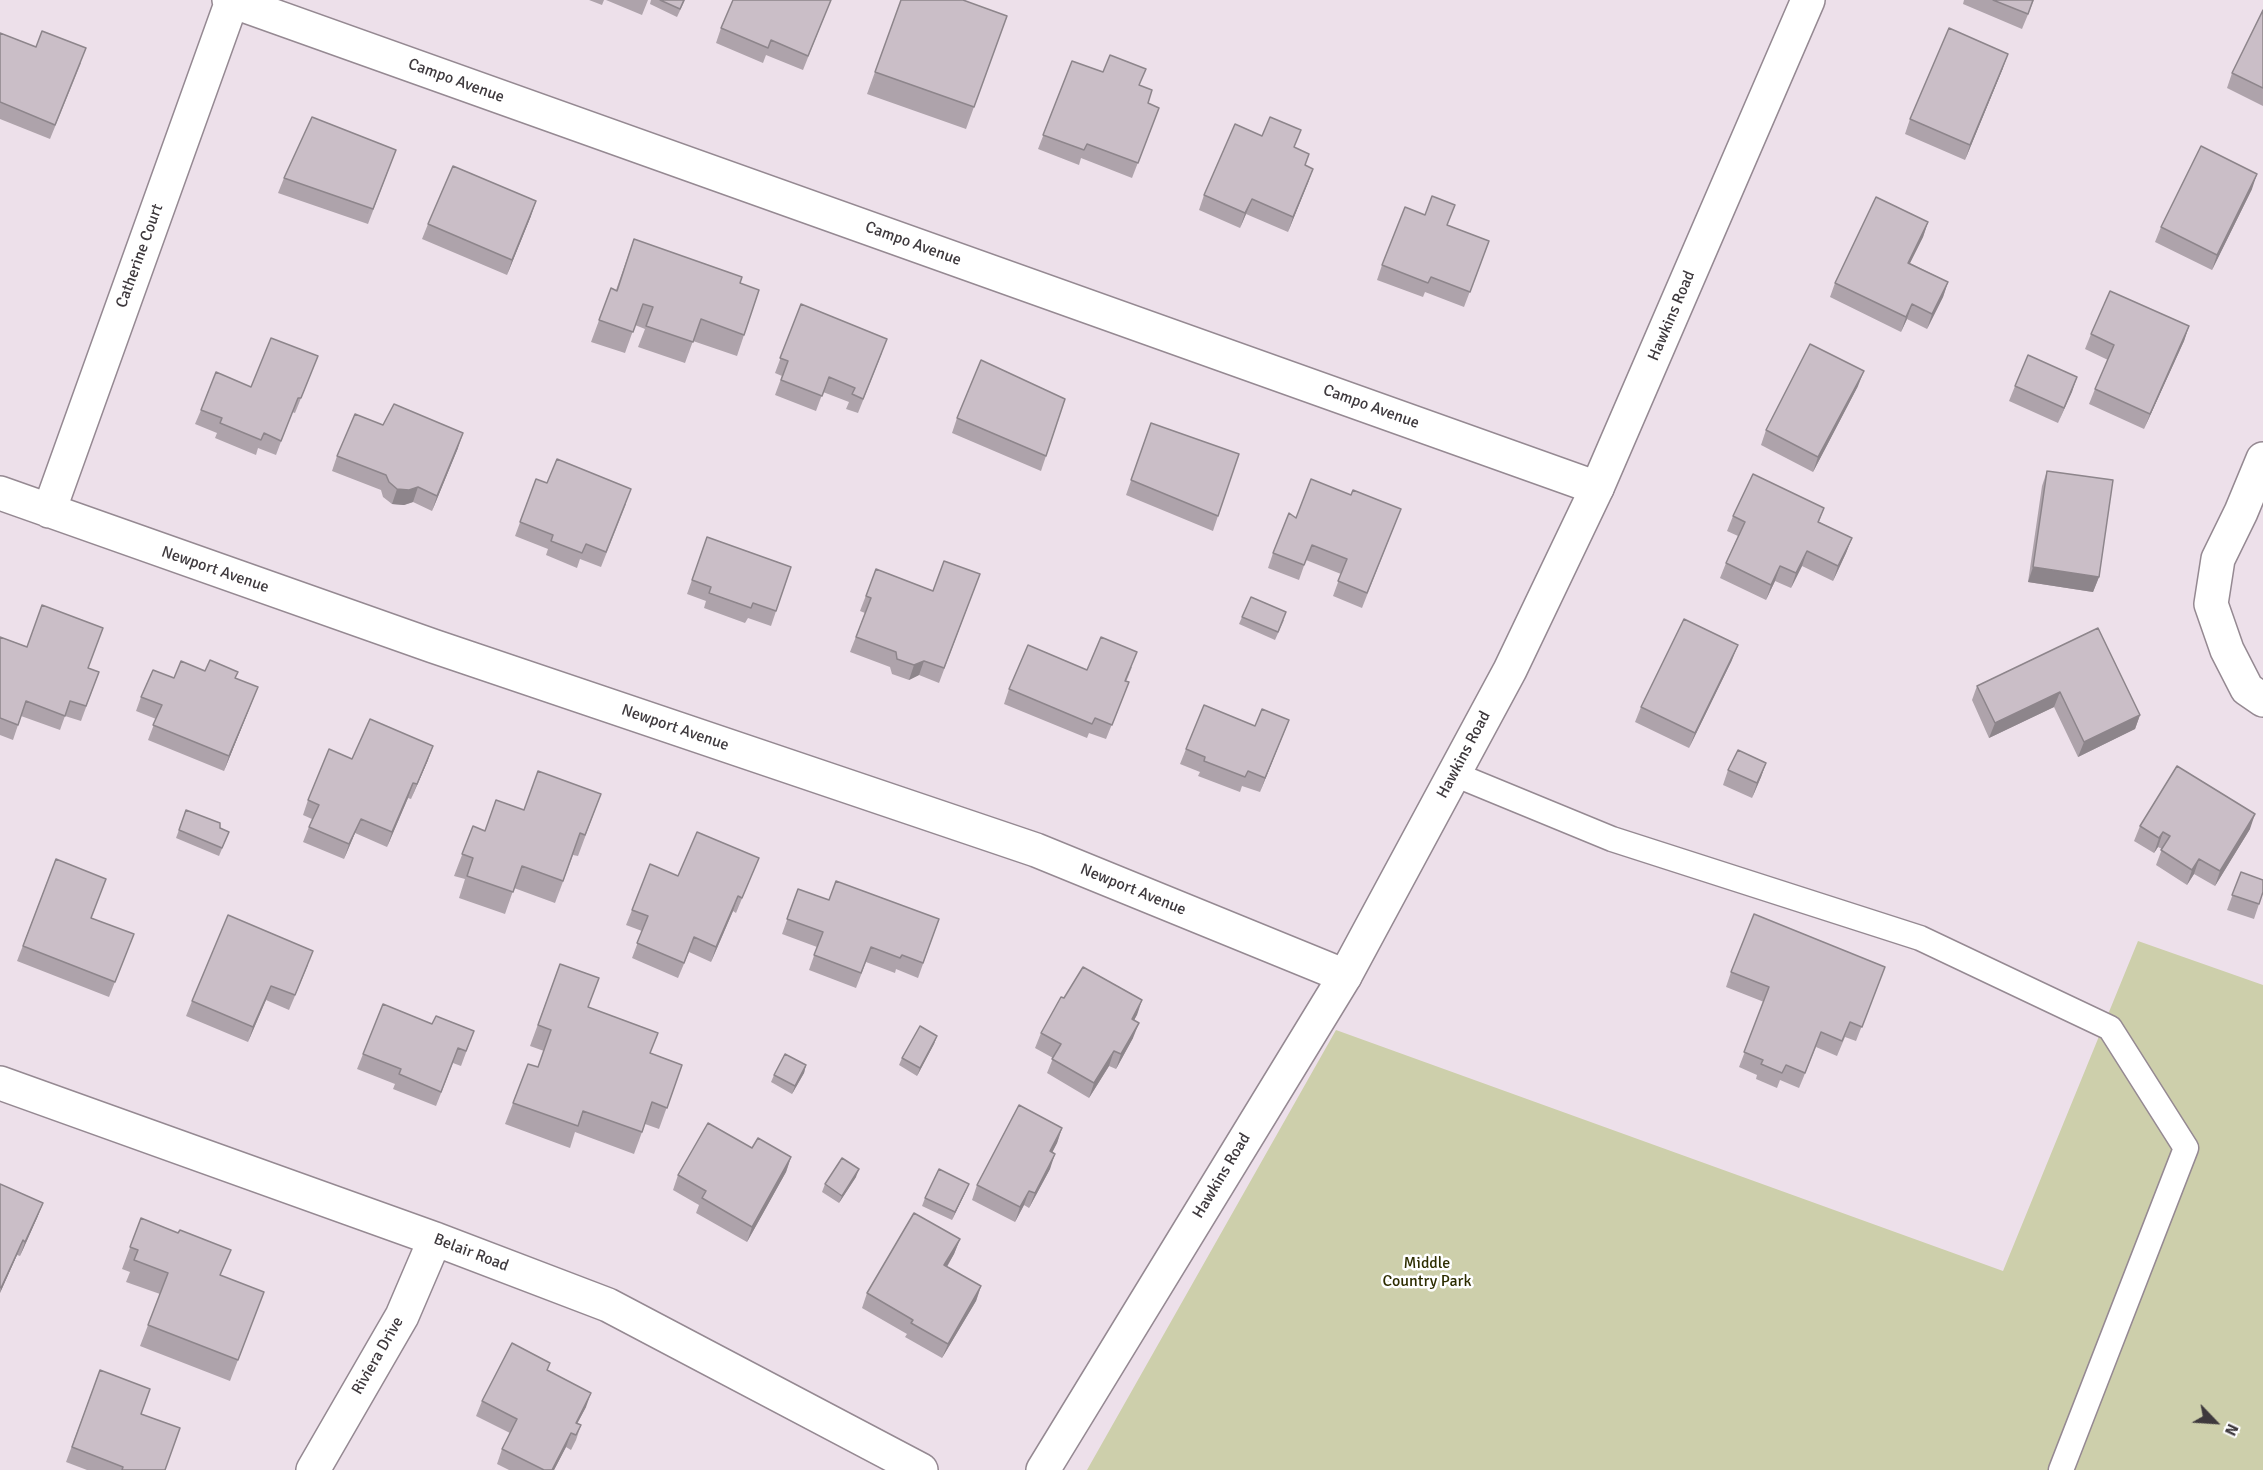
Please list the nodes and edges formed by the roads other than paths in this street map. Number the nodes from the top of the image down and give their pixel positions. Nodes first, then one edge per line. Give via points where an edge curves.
1 (1808, 0) edge
2 (231, 1) edge
3 (2263, 459) edge
4 (1598, 488) junction
5 (0, 493) edge
6 (49, 512) junction
7 (2263, 700) edge
8 (1454, 774) junction
9 (1345, 976) junction
10 (0, 1083) edge
11 (435, 1239) junction
12 (313, 1470) edge
13 (921, 1470) edge
14 (1043, 1470) edge
15 (2061, 1470) edge

1 - 4 street, Hawkins Road
2 - 4 street, Campo Avenue
2 - 6 street, Catherine Court
3 - 7 street via 2218,559 2211,604 2227,650 2247,689
4 - 8 street, Hawkins Road via 1510,670
5 - 6 street, Newport Avenue
6 - 9 street, Newport Avenue via 1036,850
8 - 9 street, Hawkins Road
8 - 15 lane via 1612,839 1920,938 2110,1028 2186,1148
9 - 14 street, Hawkins Road
10 - 11 street, Belair Road
11 - 12 street, Riviera Drive via 402,1316
11 - 13 street, Belair Road via 608,1305

